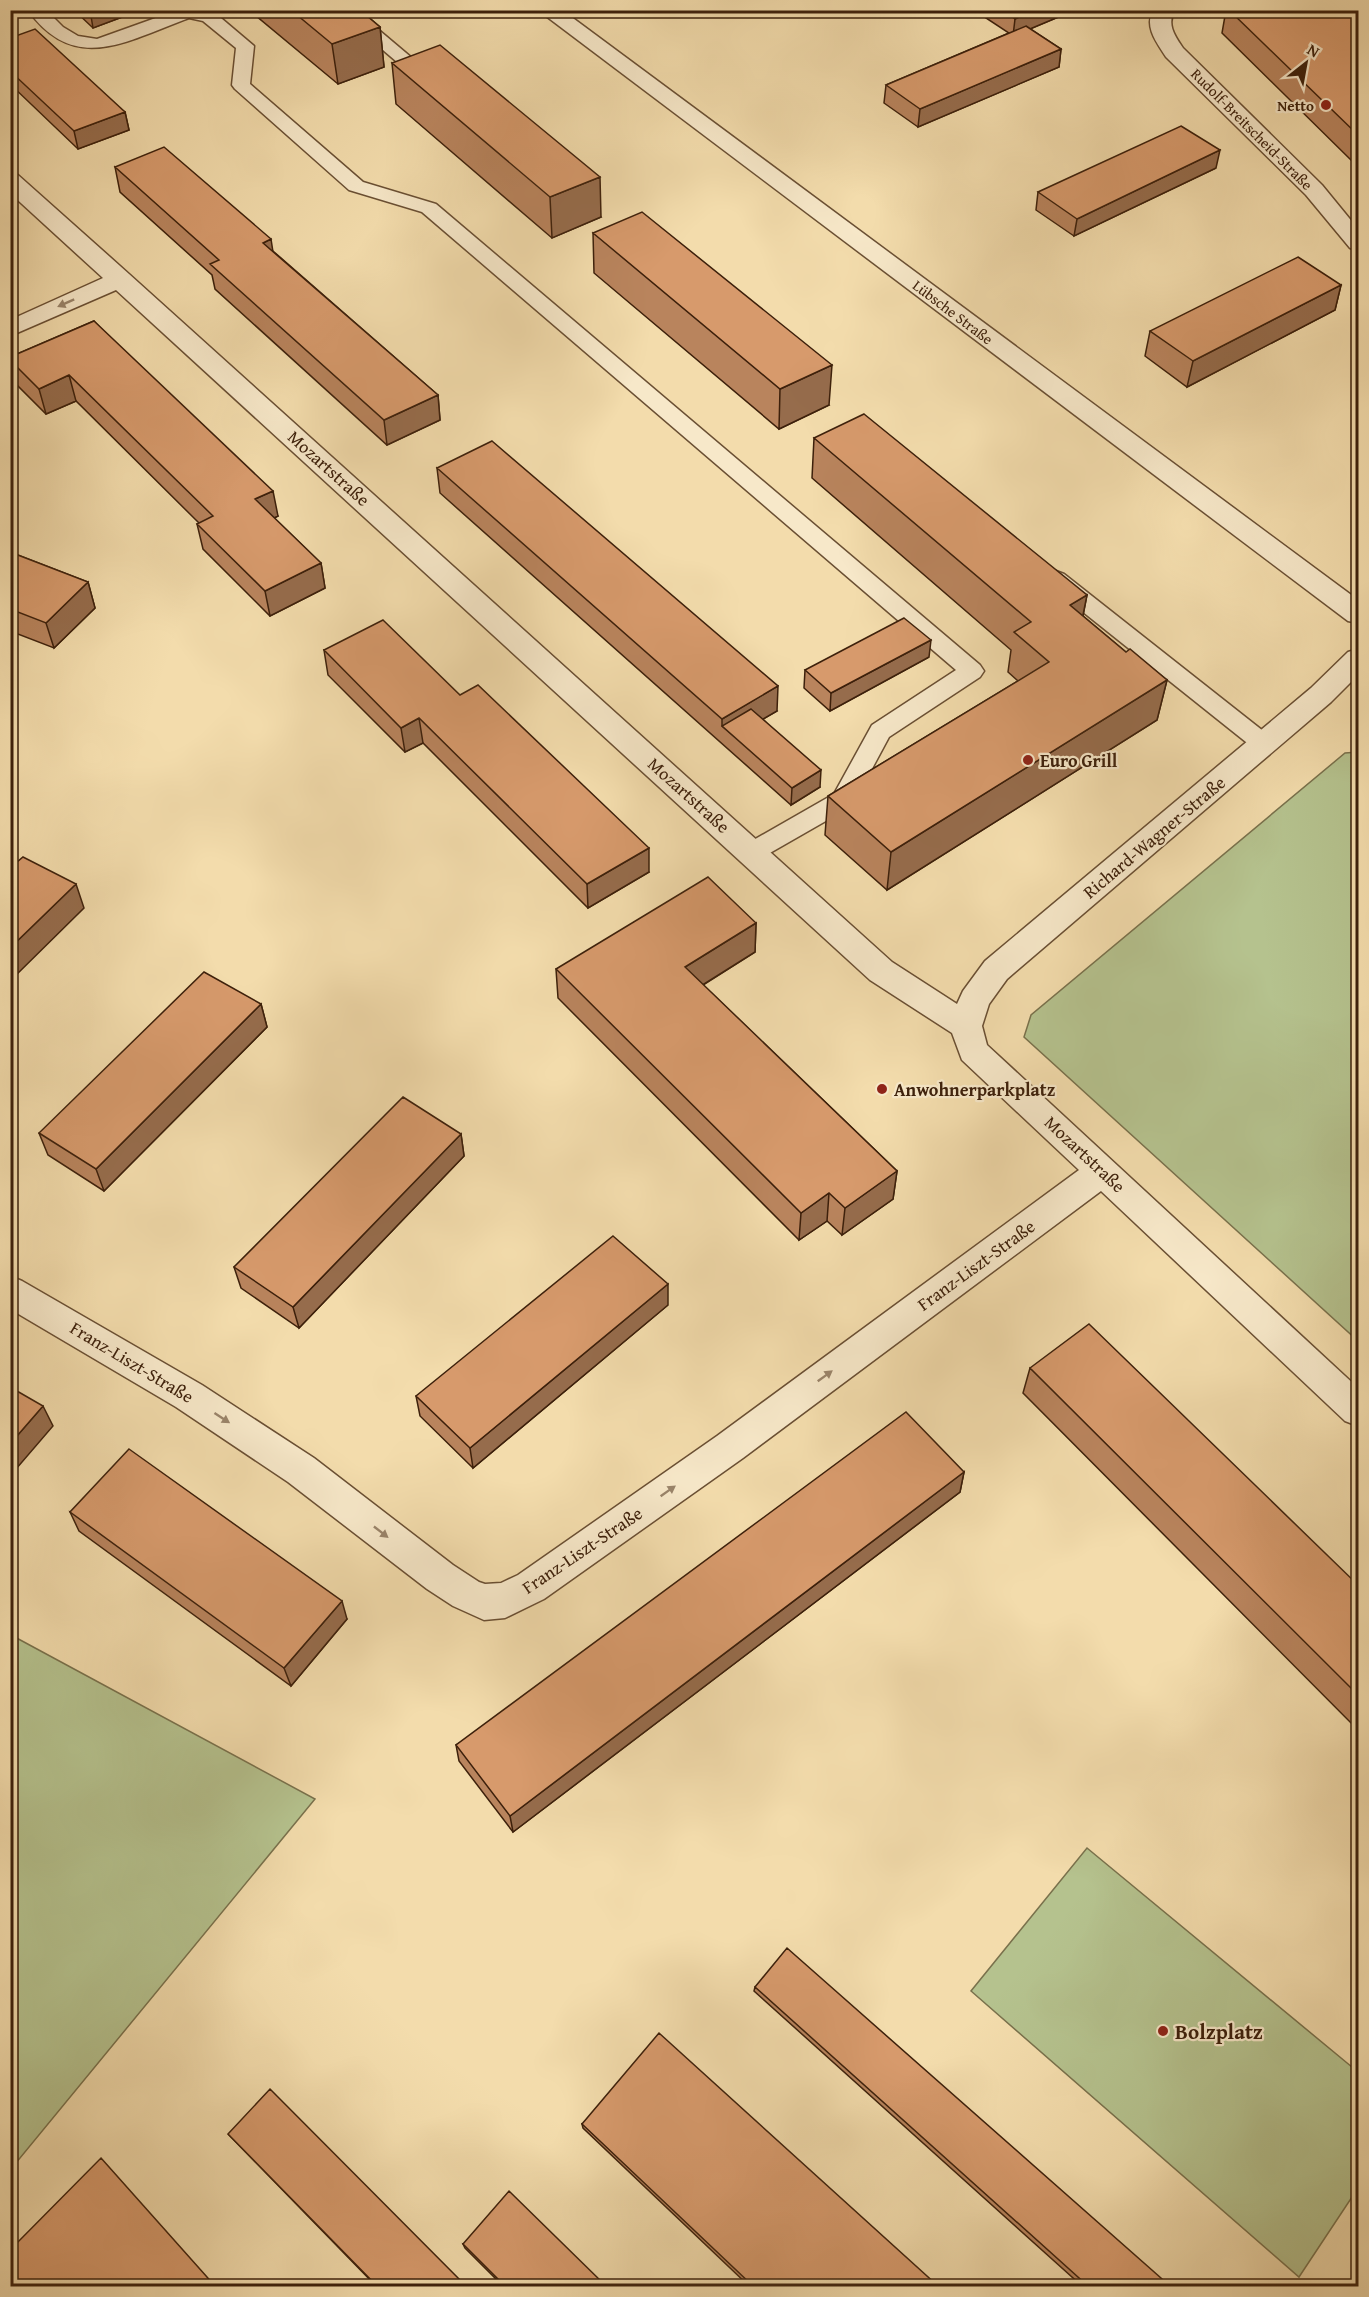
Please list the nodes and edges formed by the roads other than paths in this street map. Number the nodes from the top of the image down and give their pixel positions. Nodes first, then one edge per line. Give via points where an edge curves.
1 (36, 10) edge
2 (344, 10) edge
3 (548, 10) edge
4 (1159, 12) edge
5 (416, 69) edge
6 (10, 180) edge
7 (1359, 243) edge
8 (120, 279) junction
9 (10, 328) edge
10 (1041, 567) edge
11 (1359, 614) edge
12 (1359, 659) edge
13 (1264, 744) junction
14 (752, 852) junction
15 (966, 1026) junction
16 (1103, 1171) junction
17 (10, 1291) edge
18 (1359, 1410) edge

1 - 14 lane via 73,41 98,44 188,13 209,17 245,46 240,85 356,186 429,208 972,671 880,731 843,800
2 - 5 lane
3 - 11 street, Lübsche Straße
4 - 7 street, Rudolf-Breitscheid-Straße via 1161,31 1174,51 1314,190
6 - 8 street, Mozartstraße
8 -> 9 street
8 - 14 street, Mozartstraße
10 - 13 lane
12 - 13 street, Richard-Wagner-Straße
13 - 15 street, Richard-Wagner-Straße via 996,970 974,1000
14 - 15 street, Mozartstraße via 881,971
15 - 16 street, Mozartstraße via 973,1051
17 -> 16 street, Franz-Liszt-Straße via 189,1396 301,1470 440,1577 484,1602 505,1600 531,1587 730,1447
16 - 18 street, Mozartstraße

